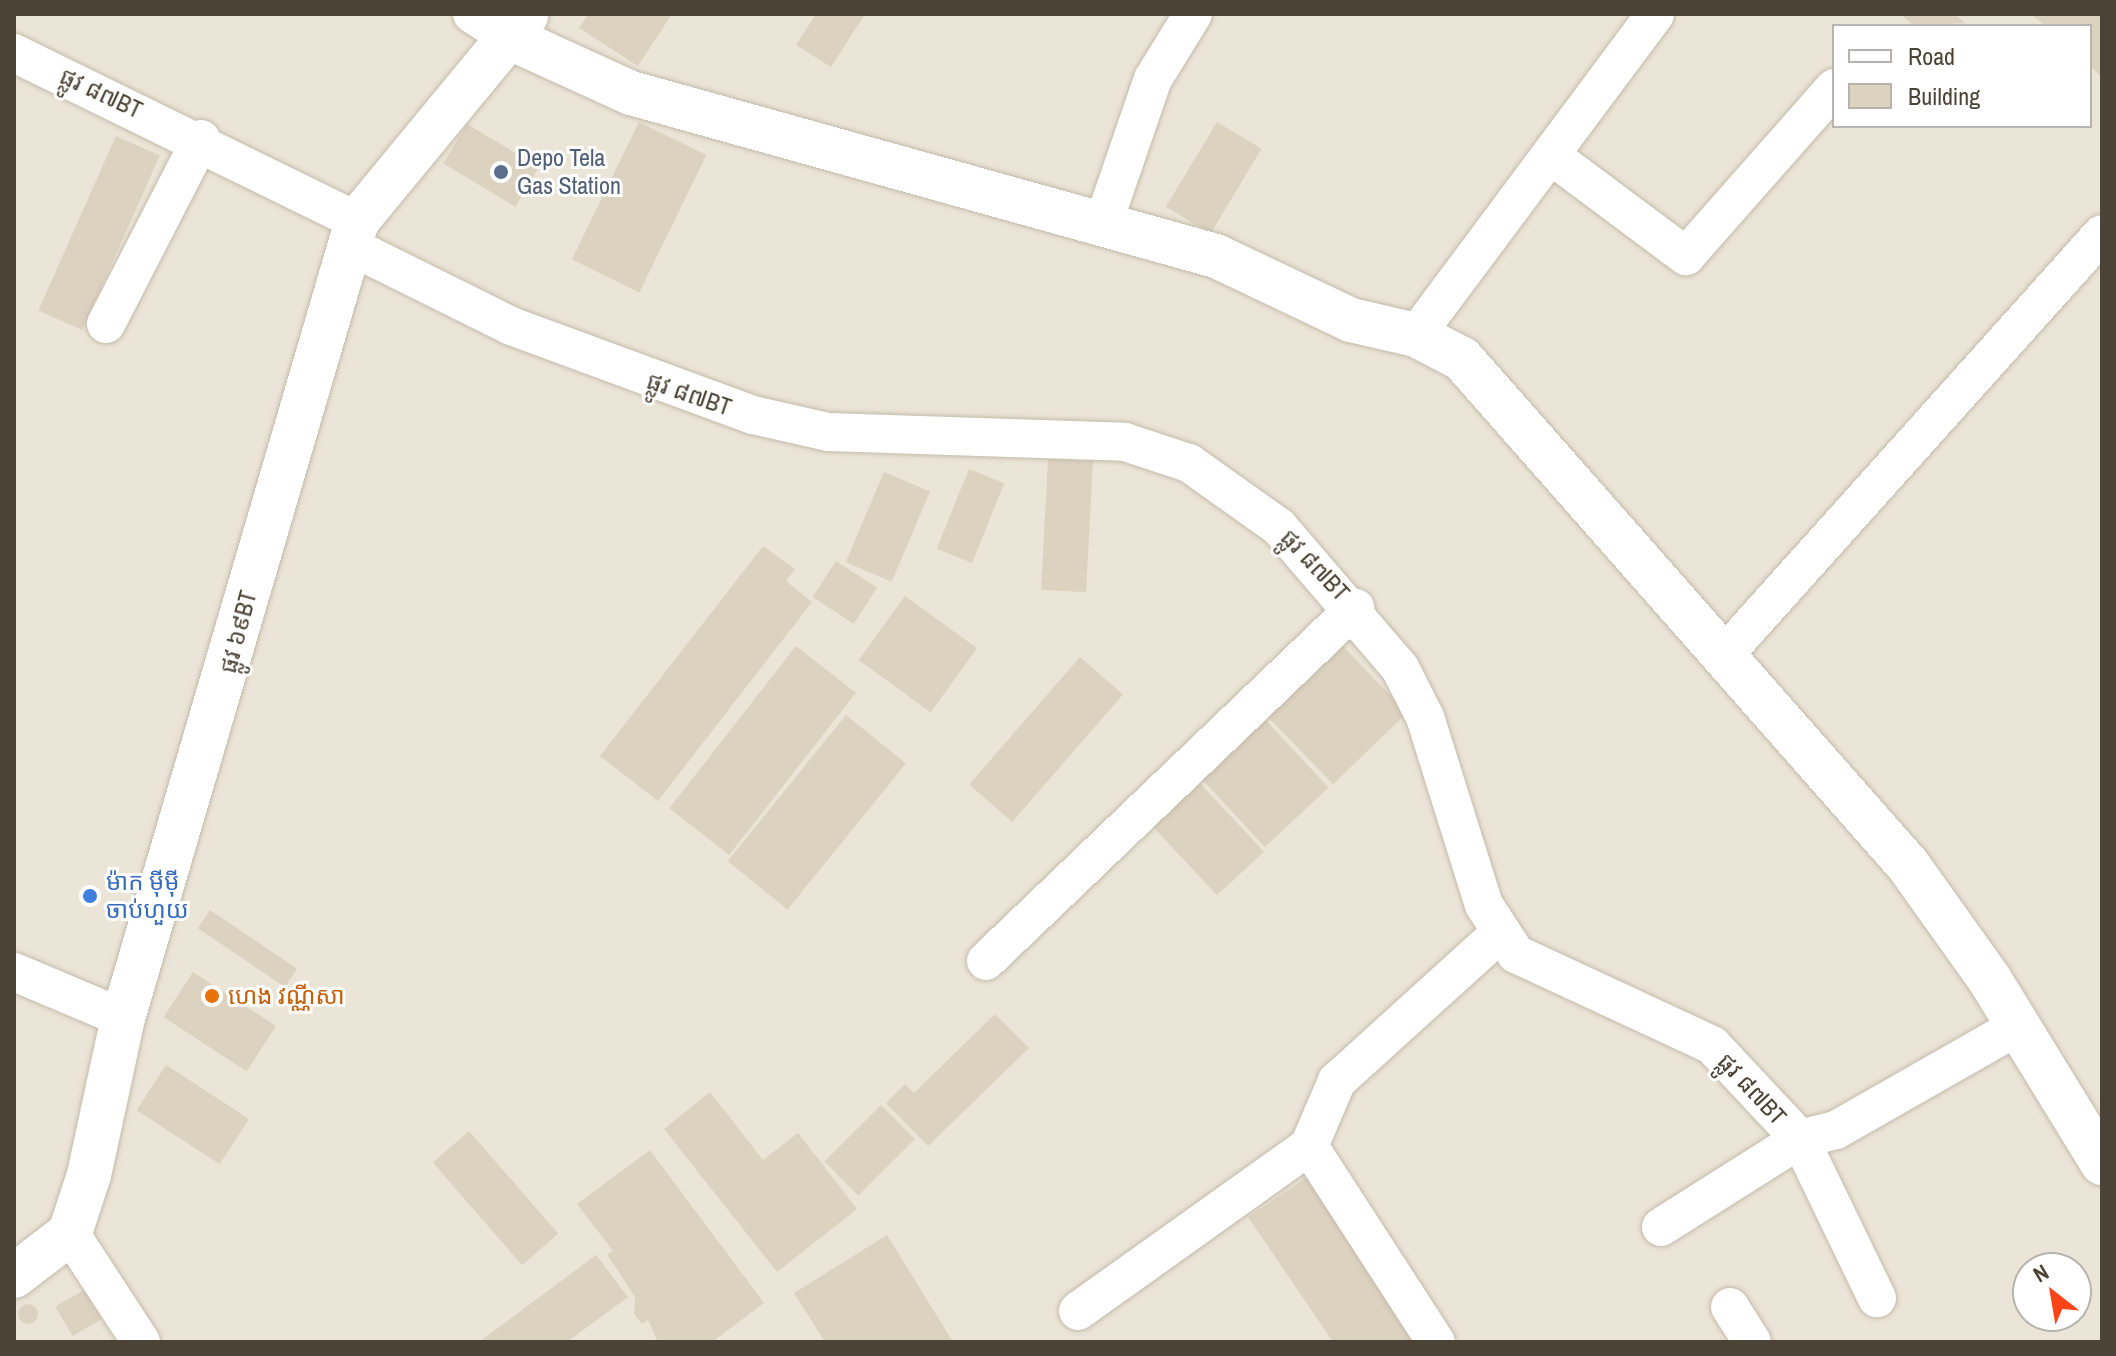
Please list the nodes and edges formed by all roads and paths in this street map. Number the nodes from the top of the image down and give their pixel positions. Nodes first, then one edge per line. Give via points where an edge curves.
1 (472, 14) edge
2 (1193, 14) edge
3 (1655, 14) edge
4 (517, 26) edge
5 (14, 53) edge
6 (1832, 90) edge
7 (201, 139) junction
8 (1553, 157) junction
9 (1104, 221) junction
10 (2102, 234) edge
11 (356, 235) junction
12 (106, 324) dead end
13 (1416, 335) junction
14 (1355, 608) junction
15 (1725, 654) junction
16 (1499, 934) junction
17 (986, 961) dead end
18 (14, 972) edge
19 (123, 1018) junction
20 (2020, 1025) junction
21 (1800, 1139) junction
22 (1309, 1146) junction
23 (2102, 1163) edge
24 (1661, 1227) dead end
25 (70, 1233) junction
26 (14, 1276) edge
27 (1877, 1298) dead end
28 (1730, 1307) dead end
29 (1078, 1311) dead end
30 (141, 1342) edge
31 (1436, 1342) edge
32 (1752, 1342) edge

1 - 4 street
2 - 9 street via 1153,79
3 - 8 street
4 - 9 street via 631,93
4 - 11 street, ផ្លូវ ៦៩BT
5 - 7 street, ផ្លូវ ៨៧BT
6 - 8 street via 1686,256
7 - 11 street, ផ្លូវ ៨៧BT
7 - 12 street
8 - 13 street
9 - 13 street via 1216,256 1351,320
10 - 15 street
11 - 14 street, ផ្លូវ ៨៧BT via 511,326 753,415 828,432 1125,442 1163,452 1247,499
11 - 19 street, ផ្លូវ ៦៩BT
13 - 15 street via 1462,359 1502,397
14 - 16 street, ផ្លូវ ៨៧BT via 1425,717
14 - 17 street
15 - 20 street via 1908,865
16 - 21 street, ផ្លូវ ៨៧BT via 1516,954 1712,1045
16 - 22 street via 1337,1081
18 - 19 street
19 - 25 street, ផ្លូវ ៦៩BT
20 - 21 street, ផ្លូវ ៨៧BT via 1871,1112
20 - 23 street
21 - 24 street
21 - 27 street
22 - 29 street
22 - 31 street
25 - 26 street
25 - 30 street
28 - 32 street

